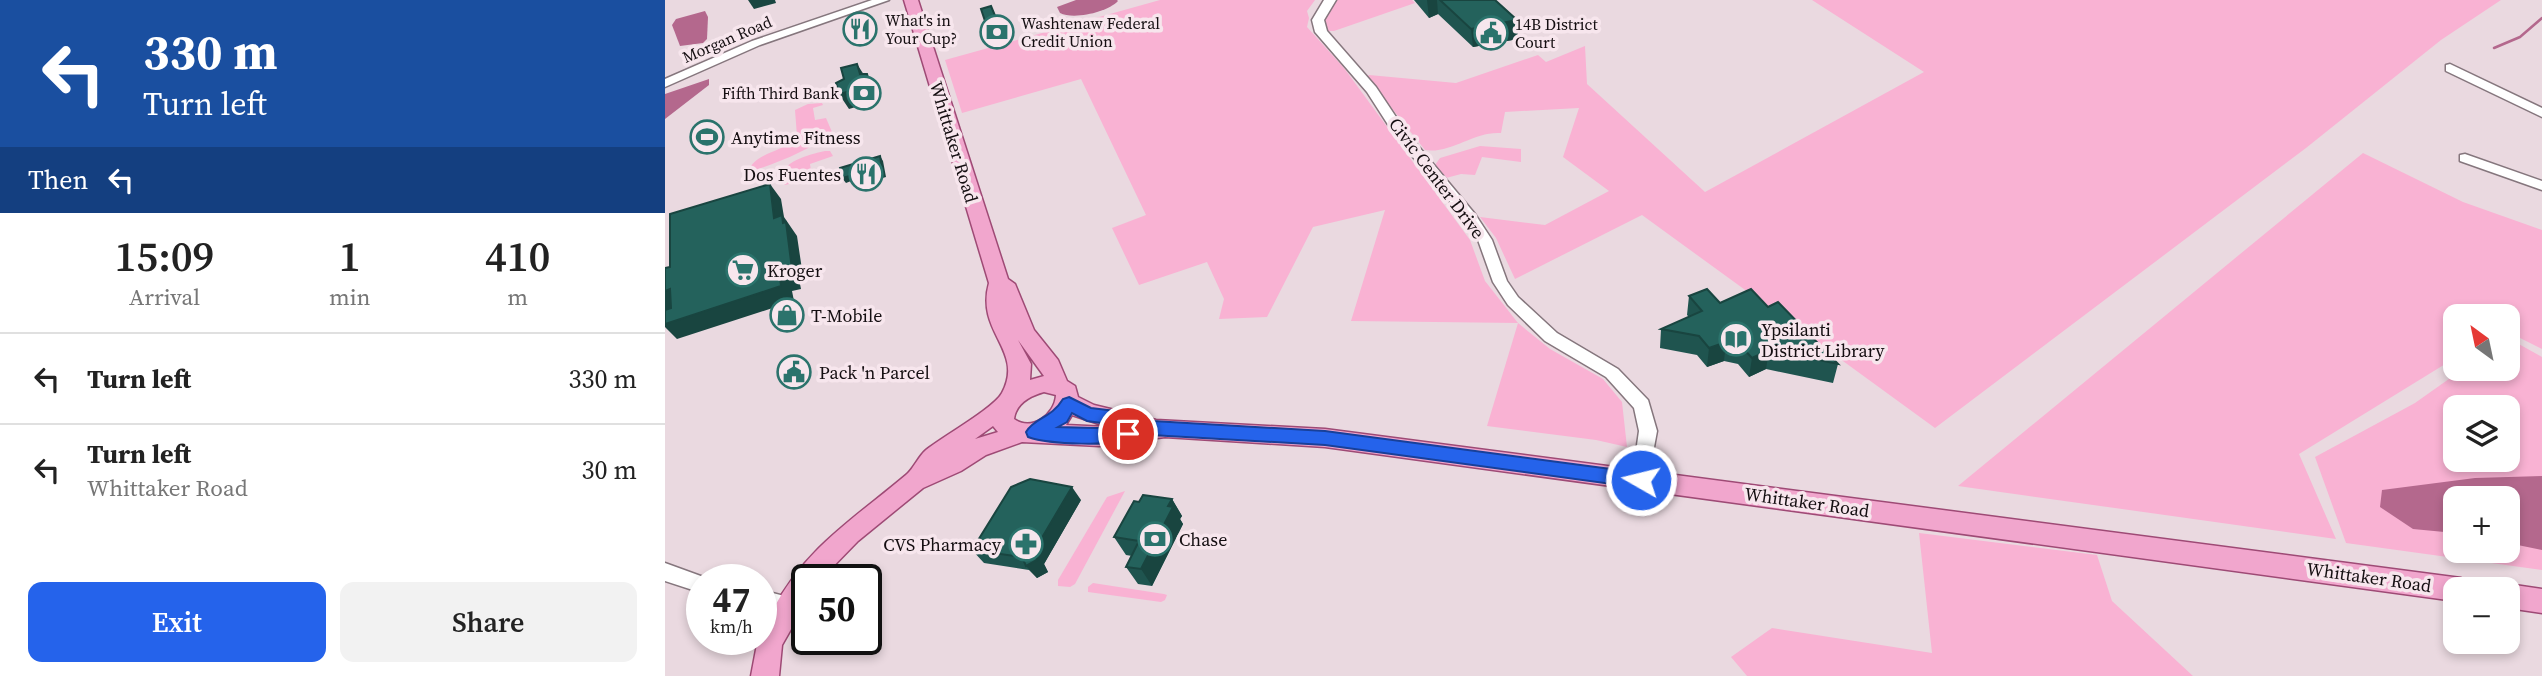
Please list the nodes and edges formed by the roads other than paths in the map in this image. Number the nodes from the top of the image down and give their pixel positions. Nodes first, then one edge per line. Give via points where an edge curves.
1 (883, 0) edge
2 (911, 0) edge
3 (1330, 0) edge
4 (2450, 68) dead end
5 (665, 83) edge
6 (2542, 113) edge
7 (2465, 158) dead end
8 (2542, 186) edge
9 (999, 283) junction
10 (1064, 394) junction
11 (1009, 401) junction
12 (1151, 428) junction
13 (1028, 433) junction
14 (1641, 480) junction
15 (915, 481) junction
16 (665, 572) edge
17 (686, 579) edge
18 (2443, 588) edge
19 (2520, 598) edge
20 (2542, 601) edge
21 (777, 602) edge
22 (789, 605) junction
23 (765, 676) edge

1 - 5 street, Morgan Road via 756,43
2 - 9 main road, Whittaker Road
3 - 14 street, Civic Center Drive via 1318,20 1321,32 1470,217 1513,301 1551,337 1612,373 1642,405 1648,431
4 - 6 street
7 - 8 street
9 - 10 main road, Whittaker Road via 1008,289 1025,333
9 - 11 main road, Whittaker Road via 995,305 1021,363
10 - 11 main road via 1044,384
10 - 12 main road, Whittaker Road via 1087,414 1132,420
10 - 13 main road via 1061,417
11 - 13 main road via 1002,422 1009,430
11 - 15 main road via 932,459
12 - 13 main road, Whittaker Road via 1099,437
12 - 14 main road, Whittaker Road via 1325,438
13 - 15 main road via 978,448
14 - 18 main road, Whittaker Road
15 - 22 main road via 849,533 814,569
16 - 17 street
19 - 20 main road
21 - 22 street
22 - 23 main road via 769,644

